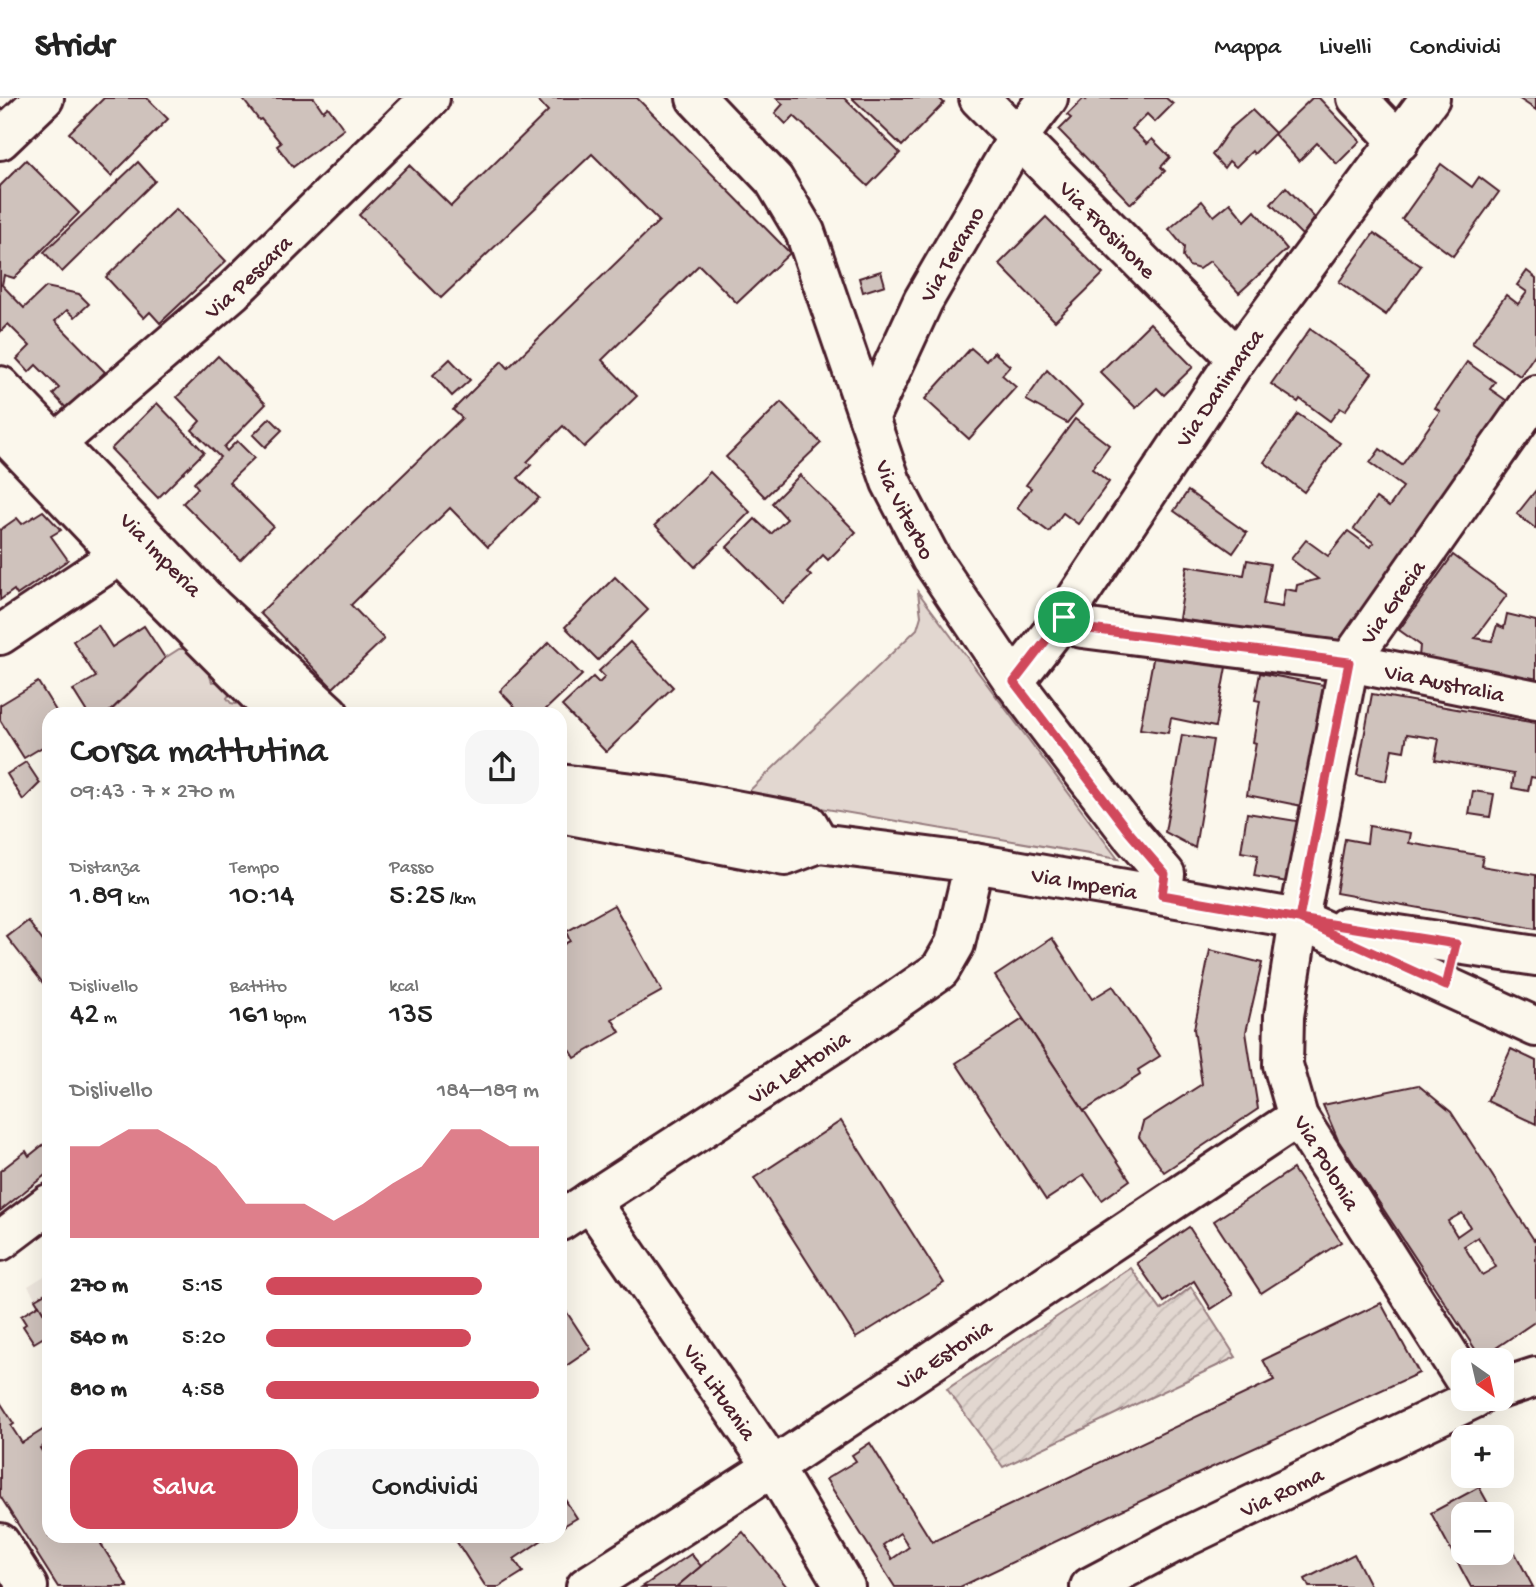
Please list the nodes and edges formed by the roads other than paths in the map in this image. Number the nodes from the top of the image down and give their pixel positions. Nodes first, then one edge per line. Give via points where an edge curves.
1 (44, 98) edge
2 (430, 98) edge
3 (695, 98) edge
4 (979, 98) edge
5 (1048, 98) edge
6 (1357, 98) edge
7 (1430, 98) edge
8 (1018, 137) junction
9 (0, 140) edge
10 (1399, 142) junction
11 (1237, 358) junction
12 (0, 386) edge
13 (1536, 395) edge
14 (869, 418) junction
15 (0, 429) edge
16 (56, 443) junction
17 (120, 555) junction
18 (1064, 617) junction
19 (0, 635) edge
20 (1349, 662) junction
21 (1014, 682) junction
22 (1536, 700) edge
23 (271, 707) edge
24 (321, 707) edge
25 (567, 785) edge
26 (567, 814) edge
27 (819, 843) junction
28 (974, 863) junction
29 (1162, 895) junction
30 (1299, 919) junction
31 (1456, 944) junction
32 (1536, 956) edge
33 (1446, 986) junction
34 (1536, 1027) edge
35 (1298, 1117) junction
36 (42, 1209) edge
37 (575, 1211) edge
38 (0, 1241) edge
39 (1451, 1358) edge
40 (1536, 1377) edge
41 (1514, 1384) edge
42 (1451, 1409) edge
43 (773, 1467) junction
44 (0, 1543) edge
45 (28, 1587) edge
46 (586, 1587) edge
47 (845, 1587) edge
48 (1090, 1587) edge

1 - 9 street
2 - 16 street, Via Pescara via 233,291
3 - 14 street, Via Viterbo via 774,180 805,232
4 - 8 street, Via Frosinone
5 - 8 street, Via Teramo
6 - 10 street
7 - 10 street, Via Danimarca
8 - 11 street, Via Frosinone
8 - 14 street, Via Teramo via 923,301
10 - 11 street, Via Danimarca
11 - 18 street, Via Danimarca
12 - 16 street, Via Imperia
13 - 20 street, Via Grecia
14 - 21 street, Via Viterbo via 891,482 931,559
15 - 17 street, Via Imperia
16 - 24 street, Via Imperia via 214,608
17 - 19 street
17 - 23 street, Via Imperia
18 - 20 street, Via Australia via 1082,628
18 - 21 street, Via Danimarca
20 - 22 street, Via Australia
20 - 30 street, Via Grecia
21 - 29 street, Via Viterbo via 1165,874
25 - 27 street via 666,797 808,824
26 - 27 street, Via Imperia via 785,856
27 - 28 street, Via Imperia
28 - 29 street, Via Imperia
28 - 37 street, Via Lettonia via 955,944 940,970
29 - 30 street, Via Imperia
30 - 31 street
30 - 33 street, Via Imperia
30 - 35 street, Via Polonia via 1284,1016 1283,1065
31 - 32 street
31 - 33 street
33 - 34 street, Via Imperia
35 - 39 street, Via Polonia
35 - 43 street, Via Estonia
36 - 38 street
37 - 43 street, Via Lituania
40 - 41 street
42 - 48 street, Via Roma
43 - 46 street, Via Estonia
43 - 47 street, Via Lituania
44 - 45 street

